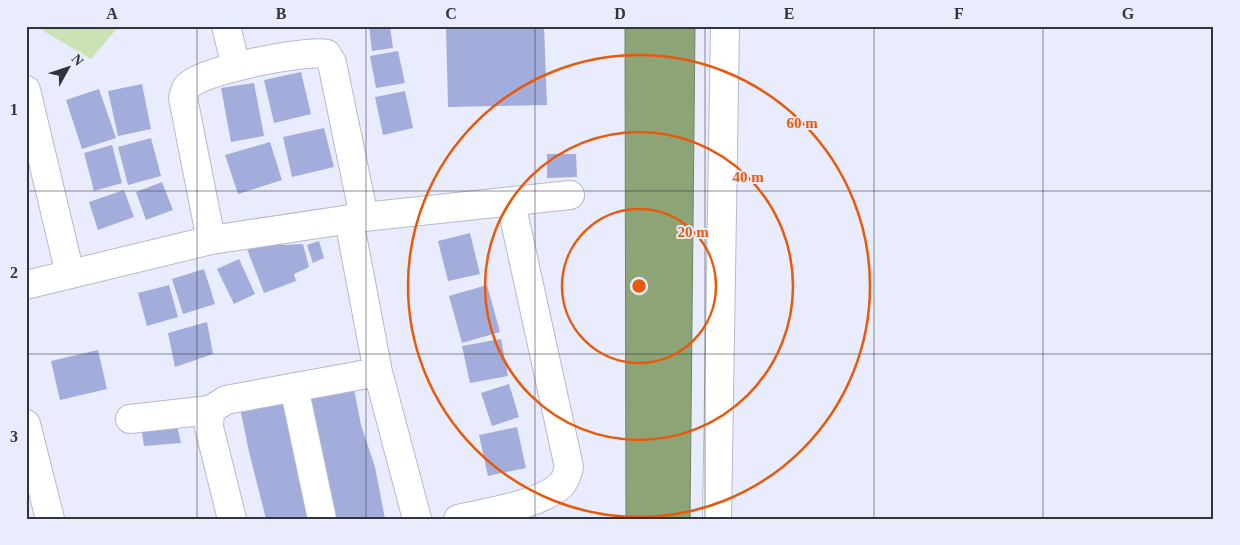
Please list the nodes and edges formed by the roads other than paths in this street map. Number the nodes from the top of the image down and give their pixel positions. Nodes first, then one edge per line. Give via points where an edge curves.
1 (226, 26) edge
2 (724, 26) edge
3 (236, 67) junction
4 (26, 90) edge
5 (570, 195) dead end
6 (511, 202) junction
7 (357, 219) junction
8 (211, 240) junction
9 (70, 274) junction
10 (26, 285) edge
11 (378, 372) junction
12 (294, 387) junction
13 (210, 410) junction
14 (130, 419) dead end
15 (26, 424) edge
16 (34, 485) edge
17 (50, 519) edge
18 (232, 519) edge
19 (322, 519) edge
20 (418, 519) edge
21 (458, 519) edge
22 (717, 519) edge

1 - 3 street
2 - 22 street
3 - 7 street via 309,52 327,54 332,63
3 - 8 street via 196,80 187,87 183,98
4 - 9 street
5 - 6 street
6 - 7 street
6 - 21 street via 569,467 562,484 543,496
7 - 8 street
7 - 11 street
8 - 9 street
9 - 10 street
11 - 12 street
11 - 20 street
12 - 13 street via 226,400
12 - 19 street
13 - 14 street
13 - 18 street via 209,427
15 - 16 street
16 - 17 street

